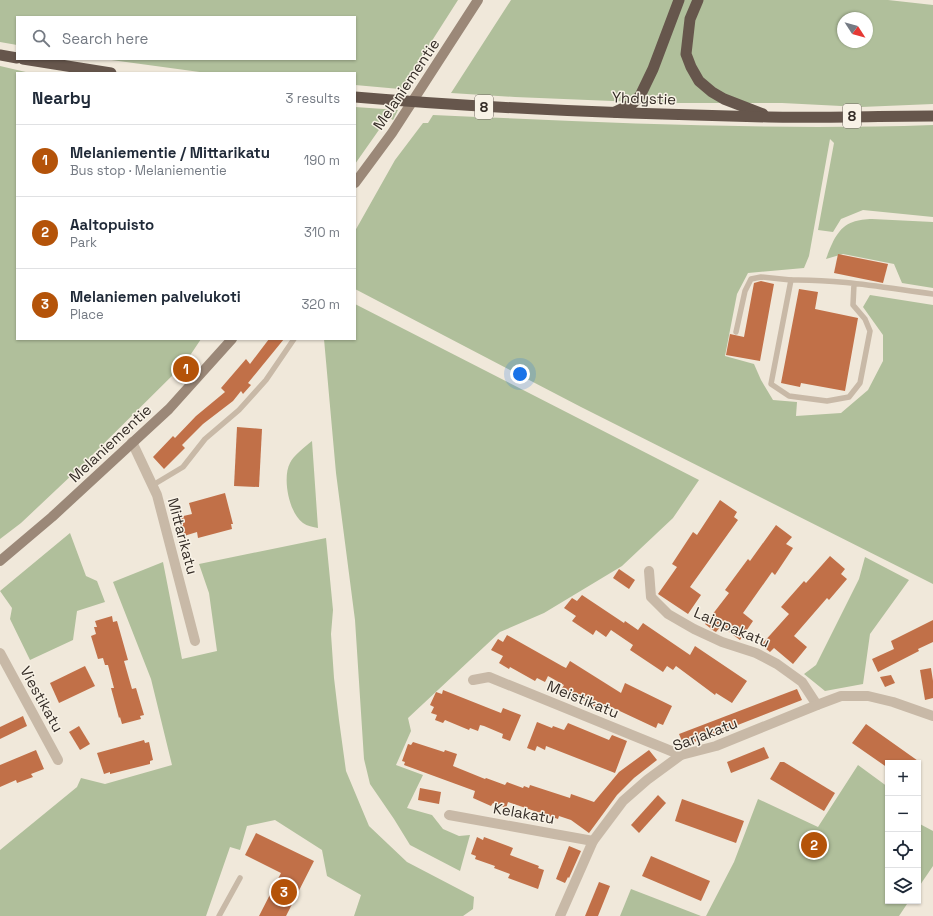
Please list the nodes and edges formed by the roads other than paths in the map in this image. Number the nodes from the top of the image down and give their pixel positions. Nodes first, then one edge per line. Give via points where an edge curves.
1 (478, 0) edge
2 (679, 0) edge
3 (698, 0) edge
4 (0, 55) edge
5 (16, 58) edge
6 (25, 60) edge
7 (28, 60) edge
8 (59, 72) edge
9 (105, 72) edge
10 (356, 97) edge
11 (614, 112) junction
12 (933, 116) edge
13 (771, 117) junction
14 (356, 182) edge
15 (791, 280) junction
16 (854, 284) junction
17 (933, 294) edge
18 (736, 332) dead end
19 (231, 340) edge
20 (293, 340) edge
21 (132, 442) junction
22 (153, 485) junction
23 (0, 561) edge
24 (649, 571) dead end
25 (195, 641) dead end
26 (0, 653) edge
27 (473, 680) dead end
28 (817, 705) junction
29 (933, 716) edge
30 (681, 755) junction
31 (58, 760) dead end
32 (449, 815) dead end
33 (593, 841) junction
34 (240, 878) dead end
35 (219, 916) edge
36 (560, 916) edge

1 - 14 main road, Melaniementie via 392,133
2 - 11 highway via 640,96 632,104
3 - 13 highway via 690,19 686,54 699,81 724,99
4 - 5 highway
6 - 8 highway
7 - 9 highway
10 - 11 highway, Yhdystie / 8 via 447,105
11 - 13 highway, Yhdystie / 8
12 - 13 highway, Yhdystie / 8
15 - 16 lane via 819,279
15 - 16 lane via 771,384 789,396 827,401 849,397 860,383 870,331 865,319 853,305
15 - 18 lane via 761,277 751,279 745,291
16 - 17 lane
19 - 21 main road, Melaniementie via 169,409
20 - 22 lane via 266,380 239,410 206,439 183,467
21 - 22 street, Mittarikatu
21 - 23 main road, Melaniementie via 52,517
22 - 25 street, Mittarikatu
24 - 28 street, Laippakatu via 651,597 668,614 722,642 773,661 802,682
26 - 31 street, Viestikatu
27 - 30 street, Meistikatu via 488,677
28 - 29 street, Sarjakatu via 841,696 868,696
28 - 30 street, Sarjakatu via 716,746
30 - 33 street, Sarjakatu via 623,801
32 - 33 street, Kelakatu
33 - 36 street, Sarjakatu
34 - 35 lane

